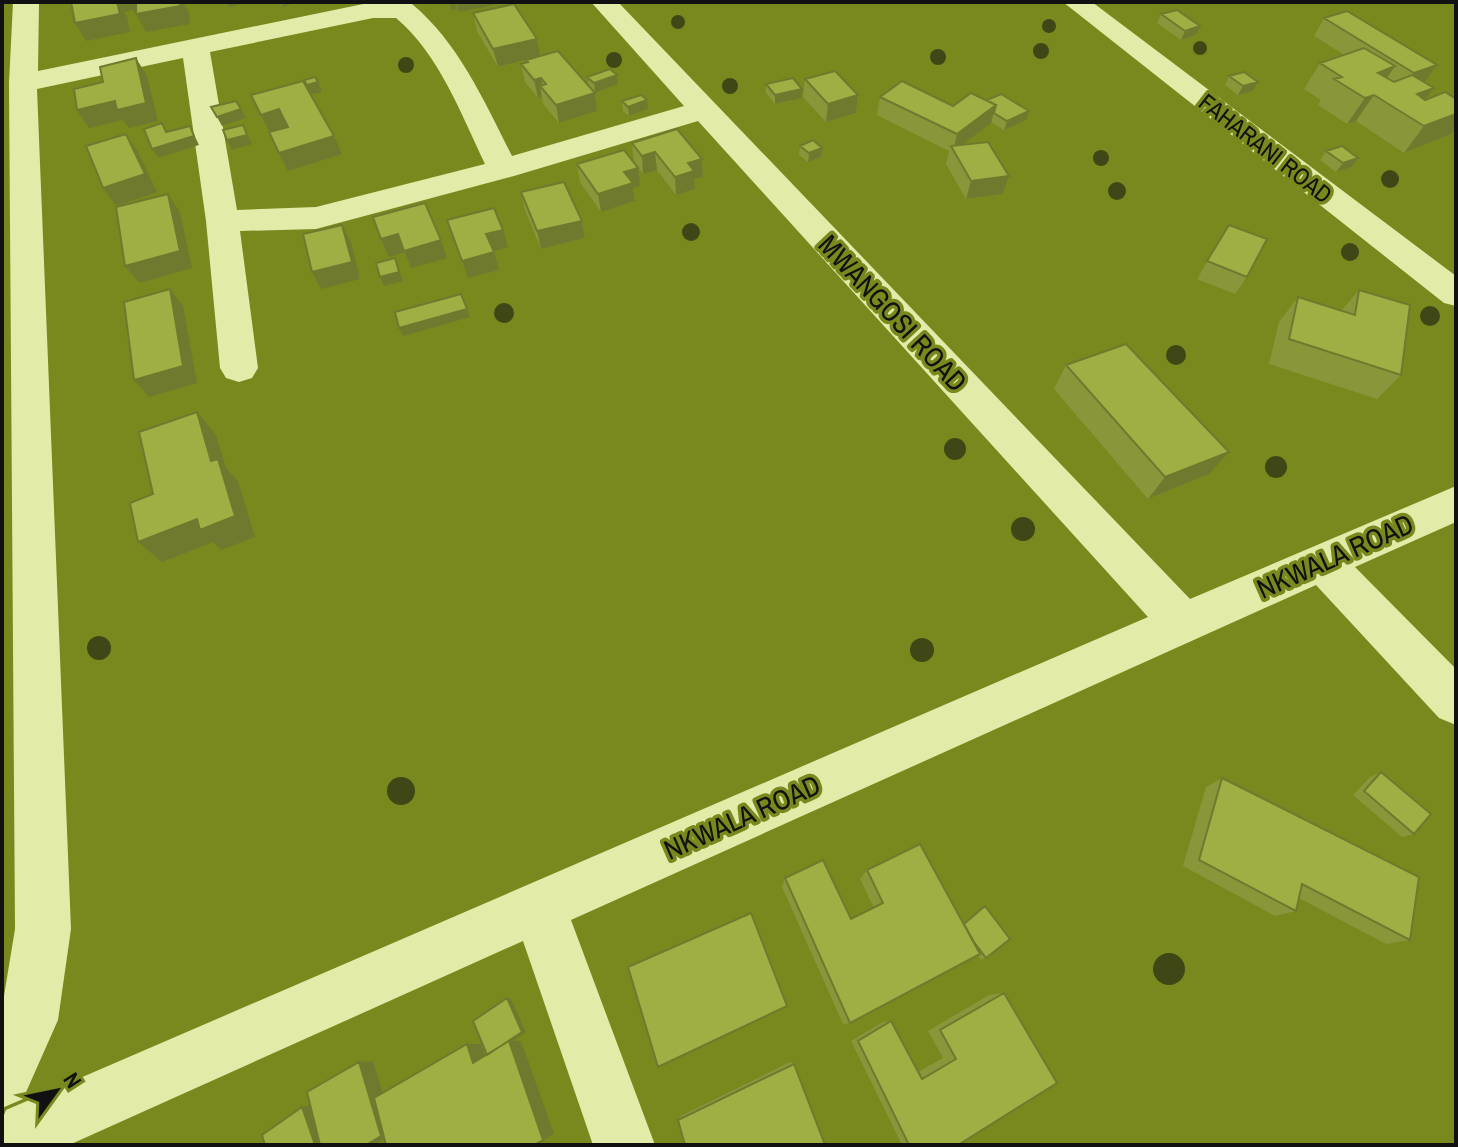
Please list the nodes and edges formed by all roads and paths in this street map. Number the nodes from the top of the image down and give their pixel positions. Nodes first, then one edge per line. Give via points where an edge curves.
1 (26, 2) edge
2 (604, 2) edge
3 (1076, 2) edge
4 (196, 49) junction
5 (23, 83) junction
6 (703, 110) junction
7 (503, 169) junction
8 (316, 218) junction
9 (222, 221) junction
10 (228, 273) junction
11 (1456, 294) edge
12 (239, 368) dead end
13 (17, 442) edge
14 (1456, 503) edge
15 (1322, 562) junction
16 (1183, 624) junction
17 (1456, 702) edge
18 (539, 907) junction
19 (4, 1074) edge
20 (29, 1138) edge
21 (624, 1145) edge

1 - 5 street
2 - 6 street, MWANGOSI ROAD
3 - 11 street, FAHARANI ROAD
4 - 5 street
4 - 7 street via 373,10 403,10 422,28 465,92
4 - 9 street
5 - 13 street
6 - 7 street
6 - 16 street, MWANGOSI ROAD
7 - 8 street
8 - 9 street
8 - 10 street via 265,239
9 - 10 street
10 - 12 street
13 - 19 street via 43,929 29,1020
14 - 15 street, NKWALA ROAD
15 - 16 street, NKWALA ROAD
15 - 17 street
16 - 18 street, NKWALA ROAD
18 - 20 street, NKWALA ROAD
18 - 21 street
19 - 20 street

